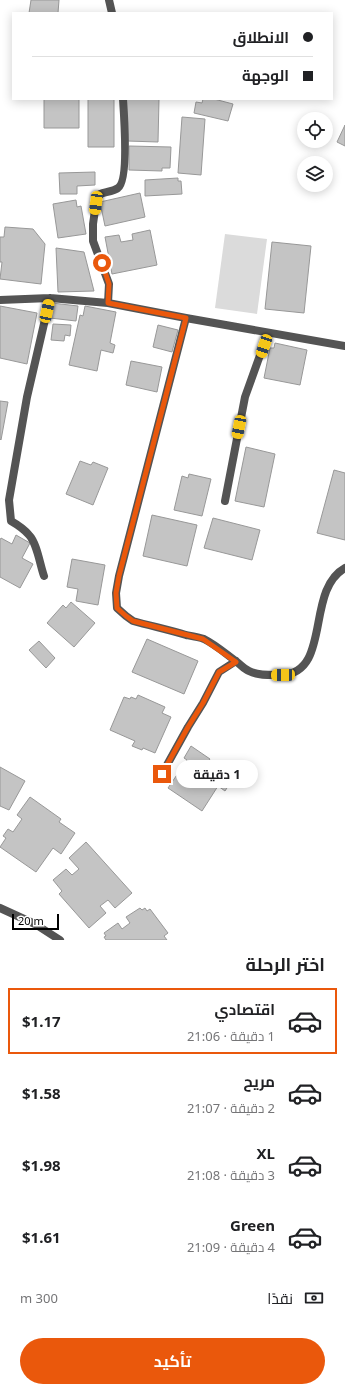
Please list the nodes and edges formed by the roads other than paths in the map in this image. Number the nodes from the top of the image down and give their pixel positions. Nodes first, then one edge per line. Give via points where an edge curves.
1 (109, 0) edge
2 (112, 12) edge
3 (123, 100) edge
4 (50, 298) junction
5 (0, 300) edge
6 (108, 303) junction
7 (186, 318) junction
8 (268, 332) junction
9 (345, 346) edge
10 (225, 501) dead end
11 (345, 568) edge
12 (44, 576) dead end
13 (236, 662) junction
14 (162, 774) dead end
15 (0, 908) edge
16 (60, 940) edge

1 - 2 street
3 - 6 street via 125,170 122,183 118,188 100,194 93,224 93,241 109,284
4 - 5 street
4 - 6 street
4 - 12 street via 27,397 9,500 11,521 30,536
6 - 7 street
7 - 8 street
7 - 13 street via 119,576 116,602 120,612 133,621 203,639
8 - 9 street
8 - 10 street via 245,397
11 - 13 street via 339,571 327,586 312,648 307,662 302,667 283,675 259,674
13 - 14 street via 219,672
15 - 16 street via 35,924

